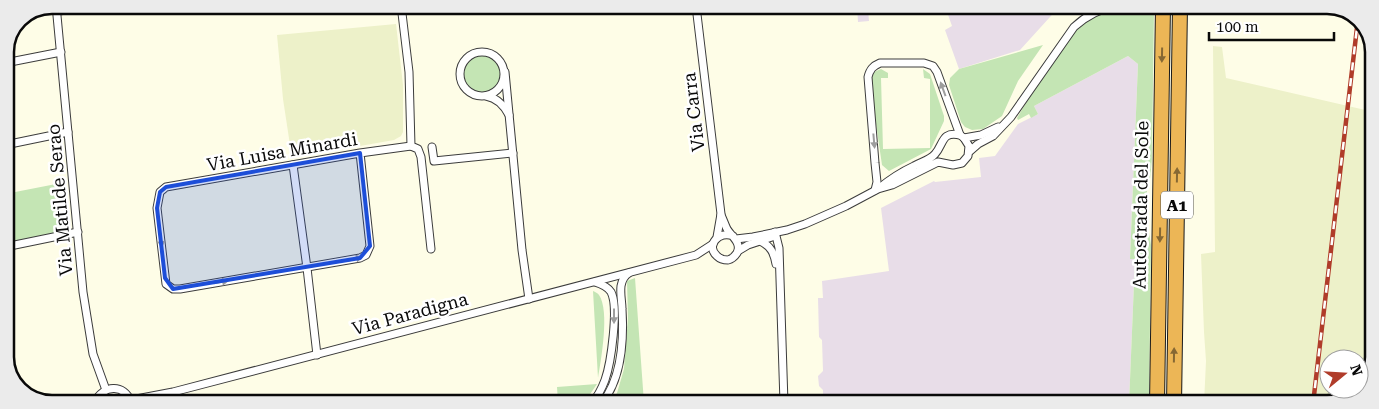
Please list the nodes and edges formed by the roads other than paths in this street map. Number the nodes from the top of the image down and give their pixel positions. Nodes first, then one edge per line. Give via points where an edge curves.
1 (58, 14) edge
2 (402, 14) edge
3 (697, 14) edge
4 (1091, 14) edge
5 (1163, 14) edge
6 (1180, 14) edge
7 (61, 52) junction
8 (14, 61) edge
9 (504, 72) junction
10 (484, 96) junction
11 (509, 116) junction
12 (1005, 123) junction
13 (68, 132) junction
14 (962, 136) junction
15 (14, 143) edge
16 (411, 146) junction
17 (939, 146) junction
18 (432, 147) dead end
19 (970, 151) junction
20 (360, 153) junction
21 (512, 153) junction
22 (948, 164) junction
23 (293, 165) junction
24 (877, 189) junction
25 (721, 214) junction
26 (78, 232) junction
27 (775, 233) junction
28 (717, 237) junction
29 (735, 238) junction
30 (760, 241) junction
31 (713, 244) junction
32 (14, 245) edge
33 (431, 249) dead end
34 (738, 252) junction
35 (696, 255) junction
36 (716, 256) junction
37 (307, 268) junction
38 (630, 272) junction
39 (780, 282) junction
40 (590, 283) junction
41 (530, 298) junction
42 (317, 355) junction
43 (106, 390) junction
44 (100, 395) edge
45 (128, 395) edge
46 (159, 395) edge
47 (598, 395) edge
48 (608, 395) edge
49 (784, 395) edge
50 (1157, 395) edge
51 (1174, 395) edge

1 - 7 street, Via Matilde Serao
2 - 16 street via 409,72
3 - 25 street, Via Carra
4 - 12 street via 1067,35
5 -> 50 highway, Autostrada del Sole / A1
51 -> 6 highway, Autostrada del Sole / A1
7 - 8 street
7 - 13 street, Via Matilde Serao
9 - 10 street via 499,88
9 - 10 street via 501,62 489,52 478,52 465,60 460,74 463,85 470,93
9 - 11 street
10 - 11 street via 497,100
11 - 21 street
12 - 14 street via 981,135
12 - 19 street via 993,136
13 - 15 street
13 - 26 street, Via Matilde Serao
14 - 17 street via 949,135
14 - 19 street
14 -> 24 street via 932,66 928,63 875,65 868,77
16 - 20 street, Via Luisa Minardi
16 - 33 street via 418,149 421,157
17 - 22 street via 941,157
17 - 24 street via 929,159
18 - 21 street via 434,161
19 - 22 street via 962,163
20 - 23 street, Via Luisa Minardi
37 -> 20 street via 366,255 370,246
21 - 41 street
22 - 24 street via 938,162
23 - 37 street
23 -> 37 street, Via Luisa Minardi via 166,187 160,192 157,208 165,278 166,284 180,289
24 - 27 street via 820,218
25 - 28 street, Via Carra
25 - 29 street, Via Carra
26 - 32 street
26 - 43 street, Via Matilde Serao via 93,354
27 - 29 street
27 - 30 street
27 - 39 street
28 - 29 street via 725,234
28 - 31 street
29 - 34 street
30 - 34 street
30 - 39 street via 774,253
31 - 35 street
31 - 36 street
34 - 36 street via 728,260
35 - 36 street
35 - 38 street, Via Paradigna
37 - 42 street
38 - 40 street, Via Paradigna
38 - 48 street via 621,286 622,342 615,381
39 - 49 street
40 - 41 street, Via Paradigna
40 -> 47 street via 599,283 609,290 614,311 609,366
41 - 42 street, Via Paradigna
42 - 46 street, Via Paradigna
43 - 44 street
43 - 45 street, Via Paradigna via 118,389

